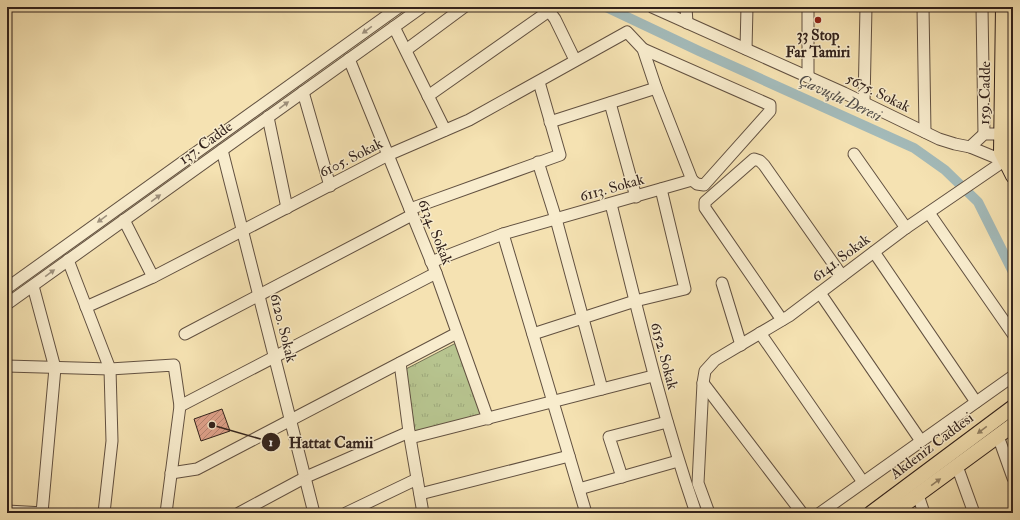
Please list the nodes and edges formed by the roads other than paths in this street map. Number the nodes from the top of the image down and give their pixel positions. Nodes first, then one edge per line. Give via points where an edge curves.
1 (399, 7) edge
2 (422, 7) edge
3 (464, 7) edge
4 (652, 7) edge
5 (686, 7) edge
6 (747, 7) edge
7 (808, 7) edge
8 (866, 7) edge
9 (924, 7) edge
10 (982, 7) edge
11 (1003, 7) edge
12 (548, 9) edge
13 (687, 23) junction
14 (394, 27) junction
15 (643, 49) junction
16 (746, 49) junction
17 (406, 50) junction
18 (349, 59) junction
19 (575, 60) junction
20 (808, 77) junction
21 (539, 82) junction
22 (656, 88) junction
23 (303, 92) junction
24 (428, 96) junction
25 (610, 103) junction
26 (864, 103) junction
27 (268, 117) junction
28 (550, 122) junction
29 (445, 130) junction
30 (925, 132) junction
31 (1007, 132) edge
32 (984, 134) junction
33 (970, 147) junction
34 (222, 150) junction
35 (854, 154) dead end
36 (388, 155) junction
37 (538, 162) junction
38 (1010, 168) edge
39 (692, 180) junction
40 (330, 186) junction
41 (661, 190) junction
42 (636, 196) junction
43 (611, 204) junction
44 (287, 208) junction
45 (411, 212) junction
46 (929, 212) junction
47 (556, 219) junction
48 (124, 220) junction
49 (906, 228) junction
50 (244, 231) junction
51 (503, 234) junction
52 (874, 252) junction
53 (68, 260) junction
54 (431, 262) junction
55 (436, 273) junction
56 (842, 276) junction
57 (153, 277) junction
58 (722, 283) dead end
59 (33, 286) junction
60 (7, 288) edge
61 (820, 293) junction
62 (260, 296) junction
63 (635, 301) junction
64 (7, 304) edge
65 (86, 307) junction
66 (583, 318) junction
67 (782, 320) junction
68 (457, 333) junction
69 (760, 333) junction
70 (185, 334) dead end
71 (533, 334) junction
72 (1013, 334) edge
73 (741, 345) junction
74 (275, 357) junction
75 (400, 363) junction
76 (7, 366) edge
77 (55, 368) junction
78 (110, 369) junction
79 (653, 376) junction
80 (1013, 376) edge
81 (703, 384) junction
82 (602, 389) junction
83 (554, 402) junction
84 (976, 402) junction
85 (180, 406) junction
86 (1013, 407) edge
87 (488, 419) junction
88 (291, 420) junction
89 (667, 422) junction
90 (1013, 425) edge
91 (410, 435) junction
92 (998, 436) junction
93 (921, 442) junction
94 (569, 456) junction
95 (678, 461) junction
96 (957, 466) junction
97 (171, 473) junction
98 (306, 477) junction
99 (622, 477) junction
100 (1013, 478) edge
101 (417, 479) junction
102 (863, 482) junction
103 (579, 489) junction
104 (420, 494) junction
105 (918, 495) junction
106 (7, 511) edge
107 (42, 513) edge
108 (104, 513) edge
109 (166, 513) edge
110 (239, 513) edge
111 (314, 513) edge
112 (346, 513) edge
113 (423, 513) edge
114 (586, 513) edge
115 (696, 513) edge
116 (709, 513) edge
117 (802, 513) edge
118 (820, 513) edge
119 (870, 513) edge
120 (893, 513) edge
121 (924, 513) edge
122 (974, 513) edge

1 -> 60 street, 137. Cadde
2 - 14 street, 137. Cadde
3 - 17 street
4 - 13 street, 5675. Sokak
5 - 13 street
6 - 16 street
7 - 20 street
8 - 26 street
9 - 30 street
10 - 32 street, 159. Cadde
11 - 31 main road, 159. Cadde
12 - 19 street
12 - 24 street
13 - 16 street, 5675. Sokak
14 - 17 street
14 - 18 street, 137. Cadde
15 - 19 street, 6105. Sokak via 627,32
15 - 22 street
15 - 39 street, 6113. Sokak via 770,104 771,108 704,184 697,184
16 - 20 street, 5675. Sokak
17 - 24 street
18 - 23 street, 137. Cadde
18 - 36 street, 6134. Sokak
19 - 21 street, 6105. Sokak
20 - 26 street, 5675. Sokak
21 - 28 street
21 - 29 street, 6105. Sokak
22 - 25 street
22 - 39 street
27 -> 23 street, 137. Cadde
23 - 40 street
24 - 29 street
25 - 28 street
25 - 42 street
26 - 30 street, 5675. Sokak
27 - 34 street, 137. Cadde
27 - 44 street
28 - 37 street via 560,155
29 - 36 street, 6105. Sokak
30 - 33 street, 5675. Sokak
31 - 32 street
31 - 38 main road, 159. Cadde via 1001,152
32 - 33 street
33 - 38 street, 5675. Sokak
48 -> 34 street, 137. Cadde
34 - 50 street, 6120. Sokak
35 - 49 street
36 - 40 street, 6105. Sokak
36 - 45 street, 6134. Sokak
37 - 45 street
37 - 47 street
38 - 46 street, 6141. Sokak via 980,178
39 - 41 street, 6113. Sokak
40 - 44 street, 6105. Sokak
41 - 42 street, 6113. Sokak
41 - 63 street via 685,289
42 - 43 street, 6113. Sokak
43 - 47 street, 6113. Sokak
43 - 63 street, 6152. Sokak
44 - 50 street, 6105. Sokak
45 - 54 street, 6134. Sokak
45 - 62 street
46 - 49 street, 6141. Sokak
46 - 72 street
47 - 51 street, 6113. Sokak
47 - 66 street
48 - 53 street, 137. Cadde
48 - 57 street
49 - 52 street, 6141. Sokak
50 - 57 street, 6105. Sokak
50 - 62 street, 6120. Sokak
51 - 54 street, 6113. Sokak
51 - 71 street
52 - 56 street, 6141. Sokak
52 - 84 street
59 -> 53 street, 137. Cadde
53 - 65 street
54 - 55 street, 6134. Sokak
55 - 68 street, 6134. Sokak
55 - 74 street
56 - 61 street, 6141. Sokak
56 - 67 street via 764,165 754,159 705,202 705,208
57 - 65 street, 6105. Sokak
58 - 73 street
59 - 64 street, 137. Cadde
59 - 77 street
61 - 67 street, 6141. Sokak
61 - 93 street
62 - 70 street
62 - 74 street, 6120. Sokak
63 - 66 street
63 - 79 street, 6152. Sokak
65 - 78 street
66 - 71 street
66 - 82 street
67 - 69 street, 6141. Sokak
68 - 75 street
68 - 87 street, 6134. Sokak
69 - 73 street, 6141. Sokak
69 - 102 street
71 - 83 street
73 - 81 street, 6141. Sokak via 715,360 705,371
74 - 85 street
74 - 88 street, 6120. Sokak
75 - 88 street
75 - 91 street
76 - 77 street
77 - 78 street
77 - 107 street
78 - 85 street via 174,365
78 - 108 street via 112,441
79 - 82 street
79 - 89 street, 6152. Sokak
80 - 84 street
81 - 116 street, 6141. Sokak via 698,483
81 - 117 street
82 - 83 street
83 - 87 street
83 - 94 street
84 - 93 street
85 - 97 street
86 -> 119 main road, Akdeniz Caddesi
87 - 91 street
88 - 97 street via 197,469
88 - 98 street, 6120. Sokak
89 - 95 street, 6152. Sokak
89 - 99 street via 609,437
90 - 92 main road, Akdeniz Caddesi
91 - 98 street
91 - 101 street
92 - 96 main road, Akdeniz Caddesi
92 - 100 street
93 - 102 street
94 - 103 street
94 - 104 street
95 - 99 street
95 - 115 street, 6152. Sokak
105 -> 96 main road, Akdeniz Caddesi
96 - 122 street
97 - 109 street
98 - 110 street
98 - 111 street, 6120. Sokak
99 - 103 street
101 - 104 street
101 - 112 street
102 - 118 street
103 - 114 street
104 - 113 street
105 - 120 main road, Akdeniz Caddesi
105 - 121 street
106 - 107 street

